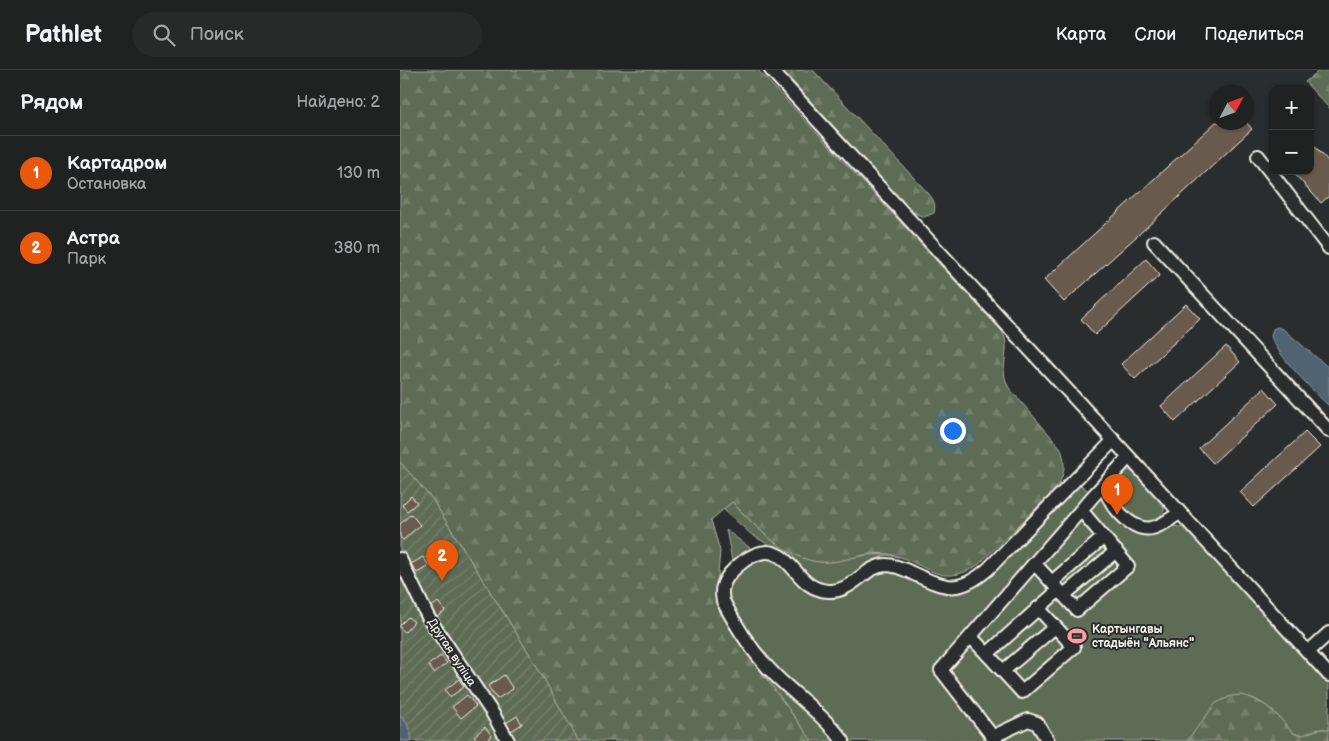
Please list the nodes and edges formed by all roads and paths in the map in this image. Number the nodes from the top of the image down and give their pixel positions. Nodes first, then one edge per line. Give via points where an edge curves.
1 (771, 70) edge
2 (1258, 156) dead end
3 (1154, 242) dead end
4 (1329, 248) edge
5 (1329, 431) edge
6 (1114, 440) junction
7 (1129, 457) junction
8 (1104, 484) junction
9 (1081, 510) junction
10 (1180, 513) junction
11 (1104, 537) junction
12 (1116, 551) junction
13 (400, 559) edge
14 (1035, 564) junction
15 (1058, 589) junction
16 (1038, 608) junction
17 (1055, 627) junction
18 (1329, 633) edge
19 (971, 637) junction
20 (1308, 652) junction
21 (987, 654) junction
22 (1003, 672) junction
23 (1329, 676) edge
24 (994, 739) edge
25 (508, 741) edge
26 (843, 741) edge
27 (1048, 741) edge

1 - 6 street
2 - 4 street
3 - 5 street
6 - 7 street
6 - 26 street via 988,569 967,585 942,585 904,569 885,565 870,571 845,589 827,591 807,583 779,556 763,552 755,554 731,573 723,586 723,601 750,645 776,676 814,709
7 - 8 street
7 - 10 street
8 - 9 street
8 - 10 street via 1115,505 1139,527 1153,528
9 - 11 street
9 - 14 street
10 - 20 street
11 - 12 street
11 - 15 street
12 - 15 street
12 - 15 street via 1128,566 1077,610
13 - 25 street, Другая вуліца via 428,617
14 - 15 street
14 - 19 street
15 - 16 street
16 - 17 street
16 - 21 street
17 - 22 street
17 - 22 street via 1074,647 1022,692
18 - 20 street
19 - 21 street
19 - 24 street via 941,670
20 - 23 street
21 - 22 street
24 - 27 street via 1028,720 1037,723

